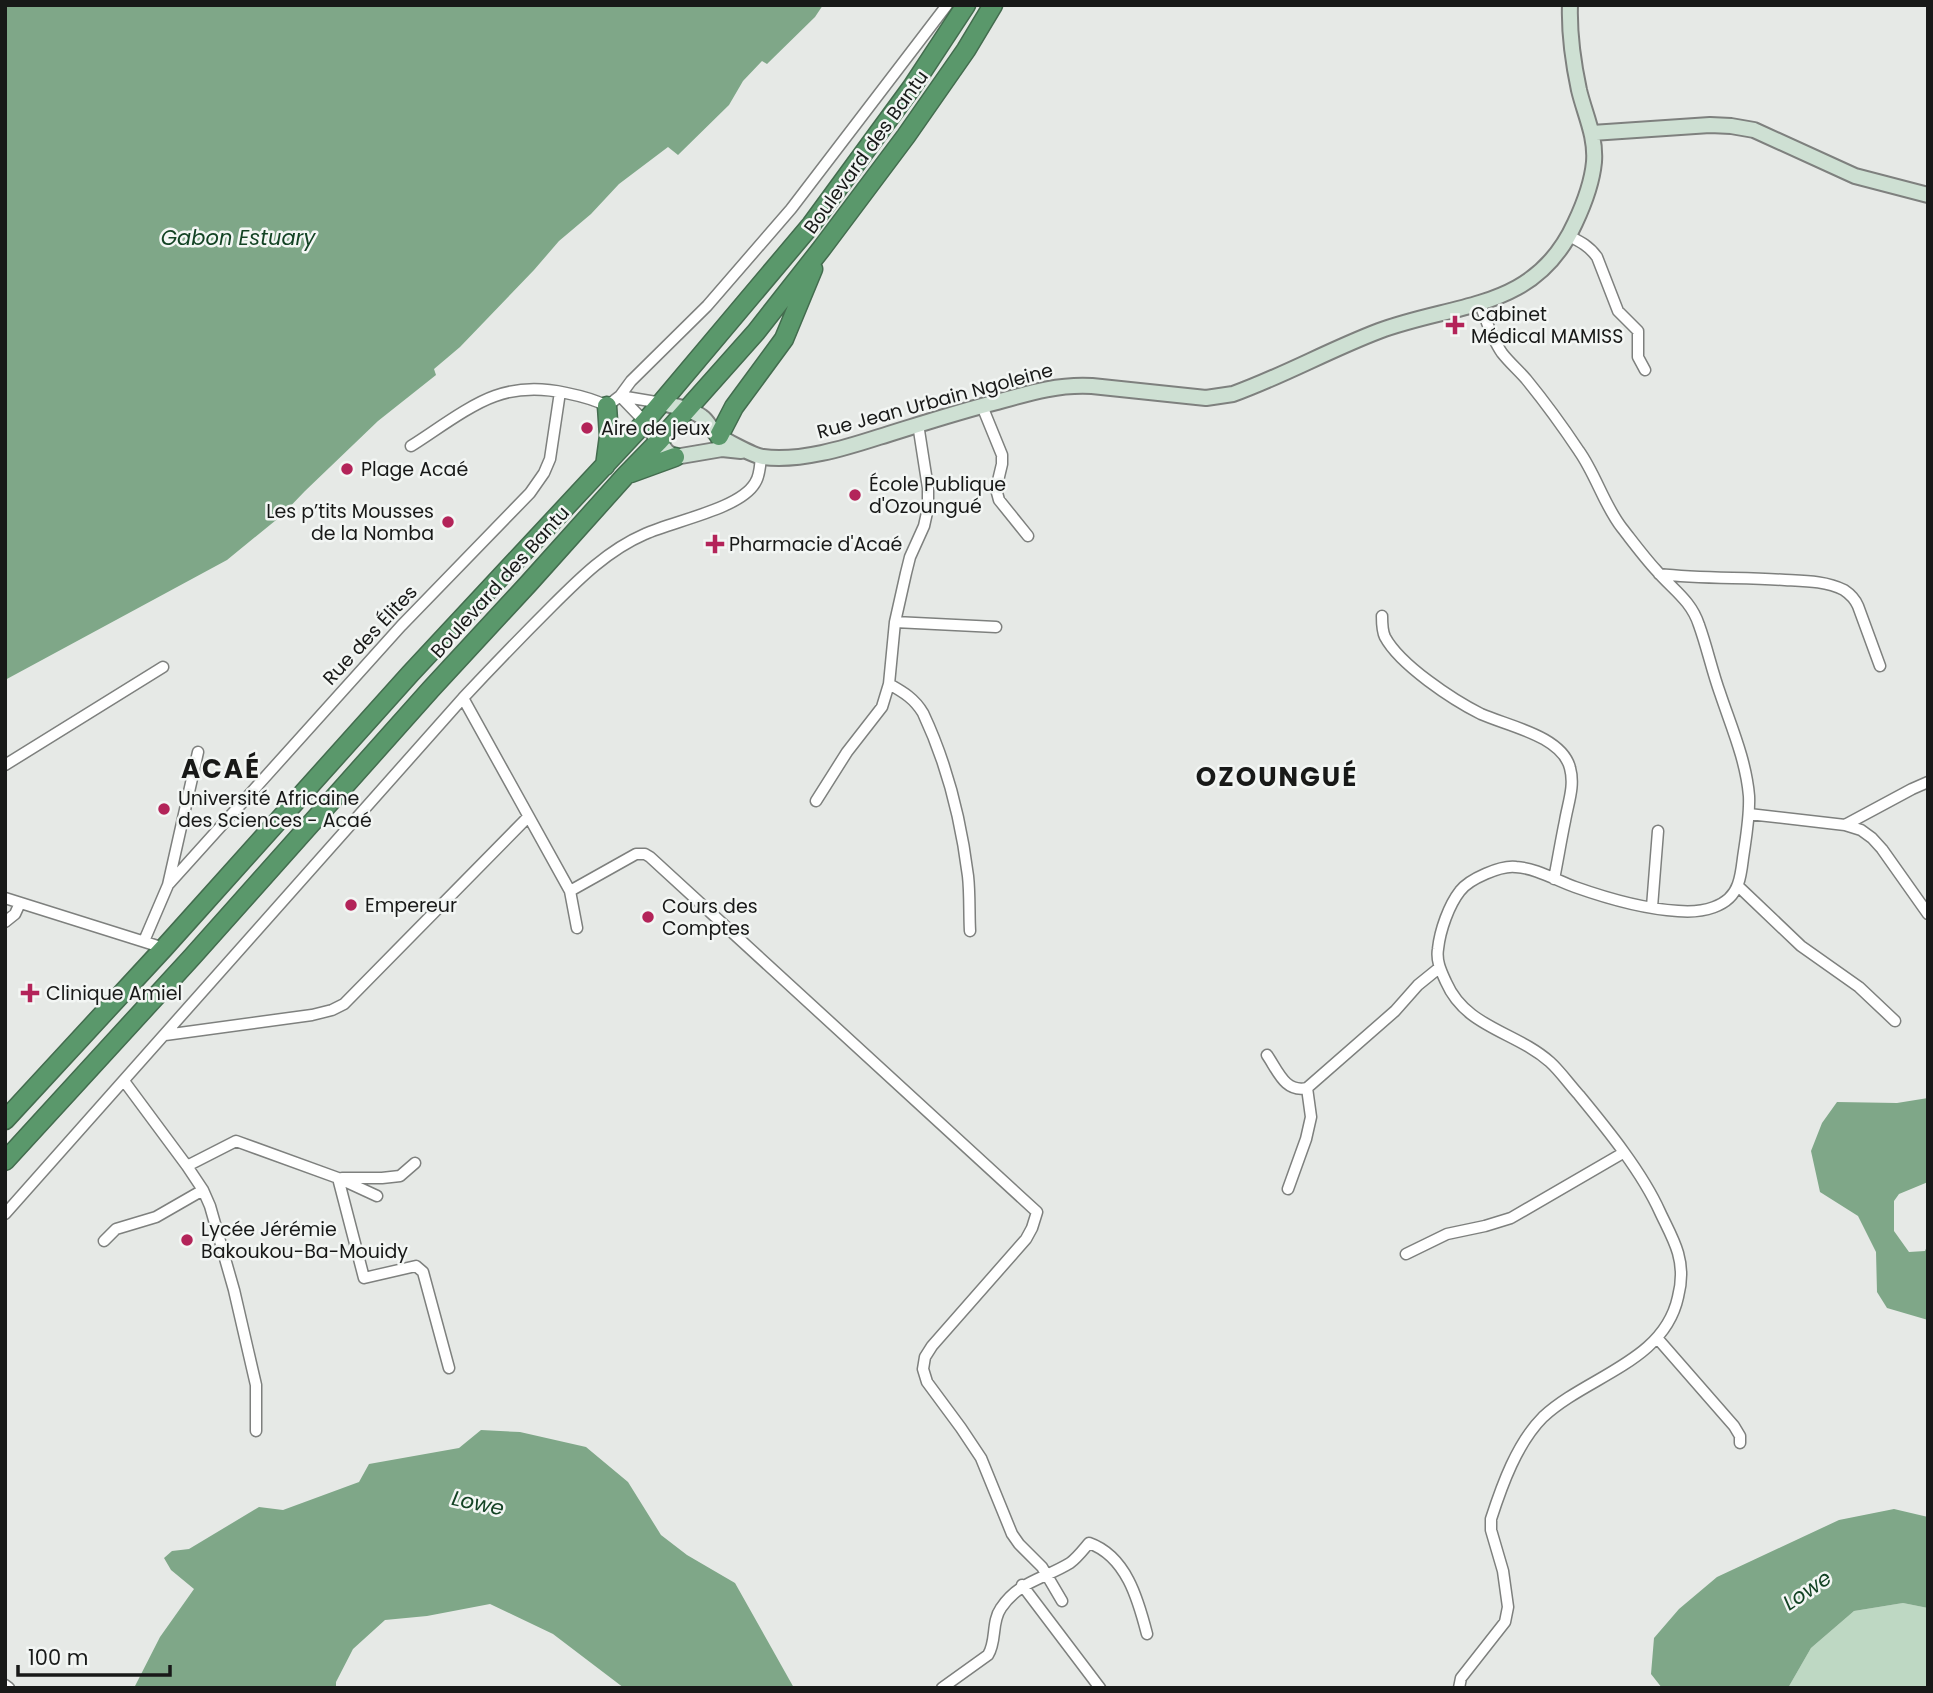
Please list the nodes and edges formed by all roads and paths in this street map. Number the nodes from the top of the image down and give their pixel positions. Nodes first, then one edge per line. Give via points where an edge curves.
1 (947, 5) edge
2 (966, 5) edge
3 (993, 5) edge
4 (1570, 5) edge
5 (1592, 133) junction
6 (1928, 195) edge
7 (1569, 236) junction
8 (822, 248) junction
9 (1480, 304) junction
10 (1645, 370) dead end
11 (559, 391) junction
12 (614, 401) junction
13 (662, 403) junction
14 (982, 406) junction
15 (686, 410) junction
16 (645, 422) junction
17 (918, 424) junction
18 (719, 436) junction
19 (659, 441) junction
20 (411, 446) dead end
21 (755, 455) junction
22 (675, 457) junction
23 (605, 466) junction
24 (625, 476) junction
25 (1028, 536) dead end
26 (1659, 574) junction
27 (1382, 616) dead end
28 (895, 622) junction
29 (996, 627) dead end
30 (1880, 666) dead end
31 (163, 667) dead end
32 (888, 684) junction
33 (463, 698) junction
34 (198, 752) dead end
35 (5, 765) edge
36 (1928, 782) edge
37 (816, 801) dead end
38 (1749, 814) junction
39 (528, 817) junction
40 (1845, 825) junction
41 (1658, 831) dead end
42 (1555, 879) junction
43 (168, 885) junction
44 (1738, 886) junction
45 (570, 891) junction
46 (5, 898) edge
47 (20, 903) junction
48 (1652, 907) junction
49 (1928, 914) edge
50 (5, 922) edge
51 (577, 928) dead end
52 (970, 931) dead end
53 (144, 941) junction
54 (164, 948) junction
55 (1439, 968) junction
56 (1895, 1021) dead end
57 (165, 1035) junction
58 (1267, 1055) dead end
59 (124, 1081) junction
60 (1307, 1088) junction
61 (5, 1120) edge
62 (1623, 1153) junction
63 (5, 1161) edge
64 (415, 1163) dead end
65 (187, 1166) junction
66 (338, 1178) junction
67 (1288, 1189) dead end
68 (203, 1190) junction
69 (377, 1196) dead end
70 (5, 1214) edge
71 (104, 1241) dead end
72 (1406, 1254) dead end
73 (1658, 1339) junction
74 (449, 1368) dead end
75 (256, 1431) dead end
76 (1740, 1443) dead end
77 (1047, 1575) junction
78 (1022, 1586) junction
79 (1062, 1601) dead end
80 (1147, 1634) dead end
81 (942, 1688) edge
82 (1100, 1688) edge
83 (1459, 1688) edge

1 - 12 street via 791,209 707,306
2 - 13 highway, Boulevard des Bantu via 811,225
3 - 8 highway, Boulevard des Bantu via 906,136
4 - 5 street, Rue Jean Urbain Ngoleine via 1574,66
5 - 6 street via 1731,125 1754,130 1855,176
5 - 7 street, Rue Jean Urbain Ngoleine via 1594,166
7 - 9 street, Rue Jean Urbain Ngoleine via 1538,273
7 - 10 street via 1587,245 1597,257 1618,311 1638,331 1638,357
8 - 15 highway, Boulevard des Bantu
8 - 18 highway via 784,339
9 - 14 street, Rue Jean Urbain Ngoleine via 1382,330 1233,394 1206,398 1073,385
9 - 26 street via 1502,352 1585,459 1619,525
11 - 12 street
11 - 20 street via 496,395
11 - 43 street, Rue des Élites via 550,459 530,493 401,626
12 - 13 street
12 - 16 street
12 - 23 highway
13 - 15 street
13 - 16 highway, Boulevard des Bantu
14 - 17 street, Rue Jean Urbain Ngoleine
14 - 25 street via 1002,455 996,489 999,500
15 - 18 street via 700,415
15 - 19 highway, Boulevard des Bantu
16 - 19 street
16 - 23 highway, Boulevard des Bantu
17 - 21 street, Rue Jean Urbain Ngoleine via 824,452
17 - 28 street via 928,508 910,557
18 - 21 street
19 - 22 street
19 - 24 highway, Boulevard des Bantu
21 - 22 street, Rue Jean Urbain Ngoleine via 722,449
21 - 33 street via 760,470 755,484 743,495 645,533 587,570
22 - 24 highway
23 - 54 highway, Boulevard des Bantu
24 - 63 highway, Boulevard des Bantu
26 - 30 street via 1805,581 1846,591 1858,606
26 - 38 street via 1686,599 1698,622 1740,752
27 - 42 street via 1385,637 1435,687 1480,713 1552,744 1565,755 1572,787
28 - 29 street
28 - 32 street
31 - 35 street
32 - 37 street via 882,707
32 - 52 street via 917,702 950,786 968,877
33 - 39 street
33 - 57 street
34 - 43 street
36 - 40 street
38 - 40 street
38 - 44 street
39 - 45 street
39 - 57 street via 345,1004 312,1015
40 - 49 street via 1872,838
41 - 48 street
42 - 48 street
42 - 55 street via 1506,867 1462,887 1440,937
43 - 53 street
44 - 48 street via 1728,899 1705,910
44 - 56 street via 1801,946
45 - 51 street
45 - 77 street via 636,854 650,857 1037,1212 1026,1239 932,1346 923,1369 933,1393 981,1458 1012,1534
46 - 47 street
47 - 50 street
47 - 53 street
53 - 54 street
54 - 61 highway, Boulevard des Bantu
55 - 60 street
55 - 62 street via 1461,1007 1552,1063
57 - 59 street
58 - 60 street via 1288,1086
59 - 65 street
59 - 70 street
60 - 67 street via 1311,1117
62 - 72 street via 1510,1218 1447,1234
62 - 73 street via 1650,1190 1678,1251 1682,1277 1678,1299 1672,1319
64 - 66 street via 400,1176
65 - 66 street via 236,1141
65 - 68 street
66 - 69 street
66 - 74 street via 364,1278 416,1266 423,1272
68 - 71 street via 156,1217 116,1229
68 - 75 street via 234,1290 256,1385
73 - 76 street via 1734,1426
73 - 83 street via 1556,1406 1528,1436 1491,1519 1507,1588 1505,1622 1461,1678
77 - 78 street
77 - 79 street
77 - 80 street via 1093,1544 1120,1565
78 - 81 street via 995,1618 992,1650
78 - 82 street

